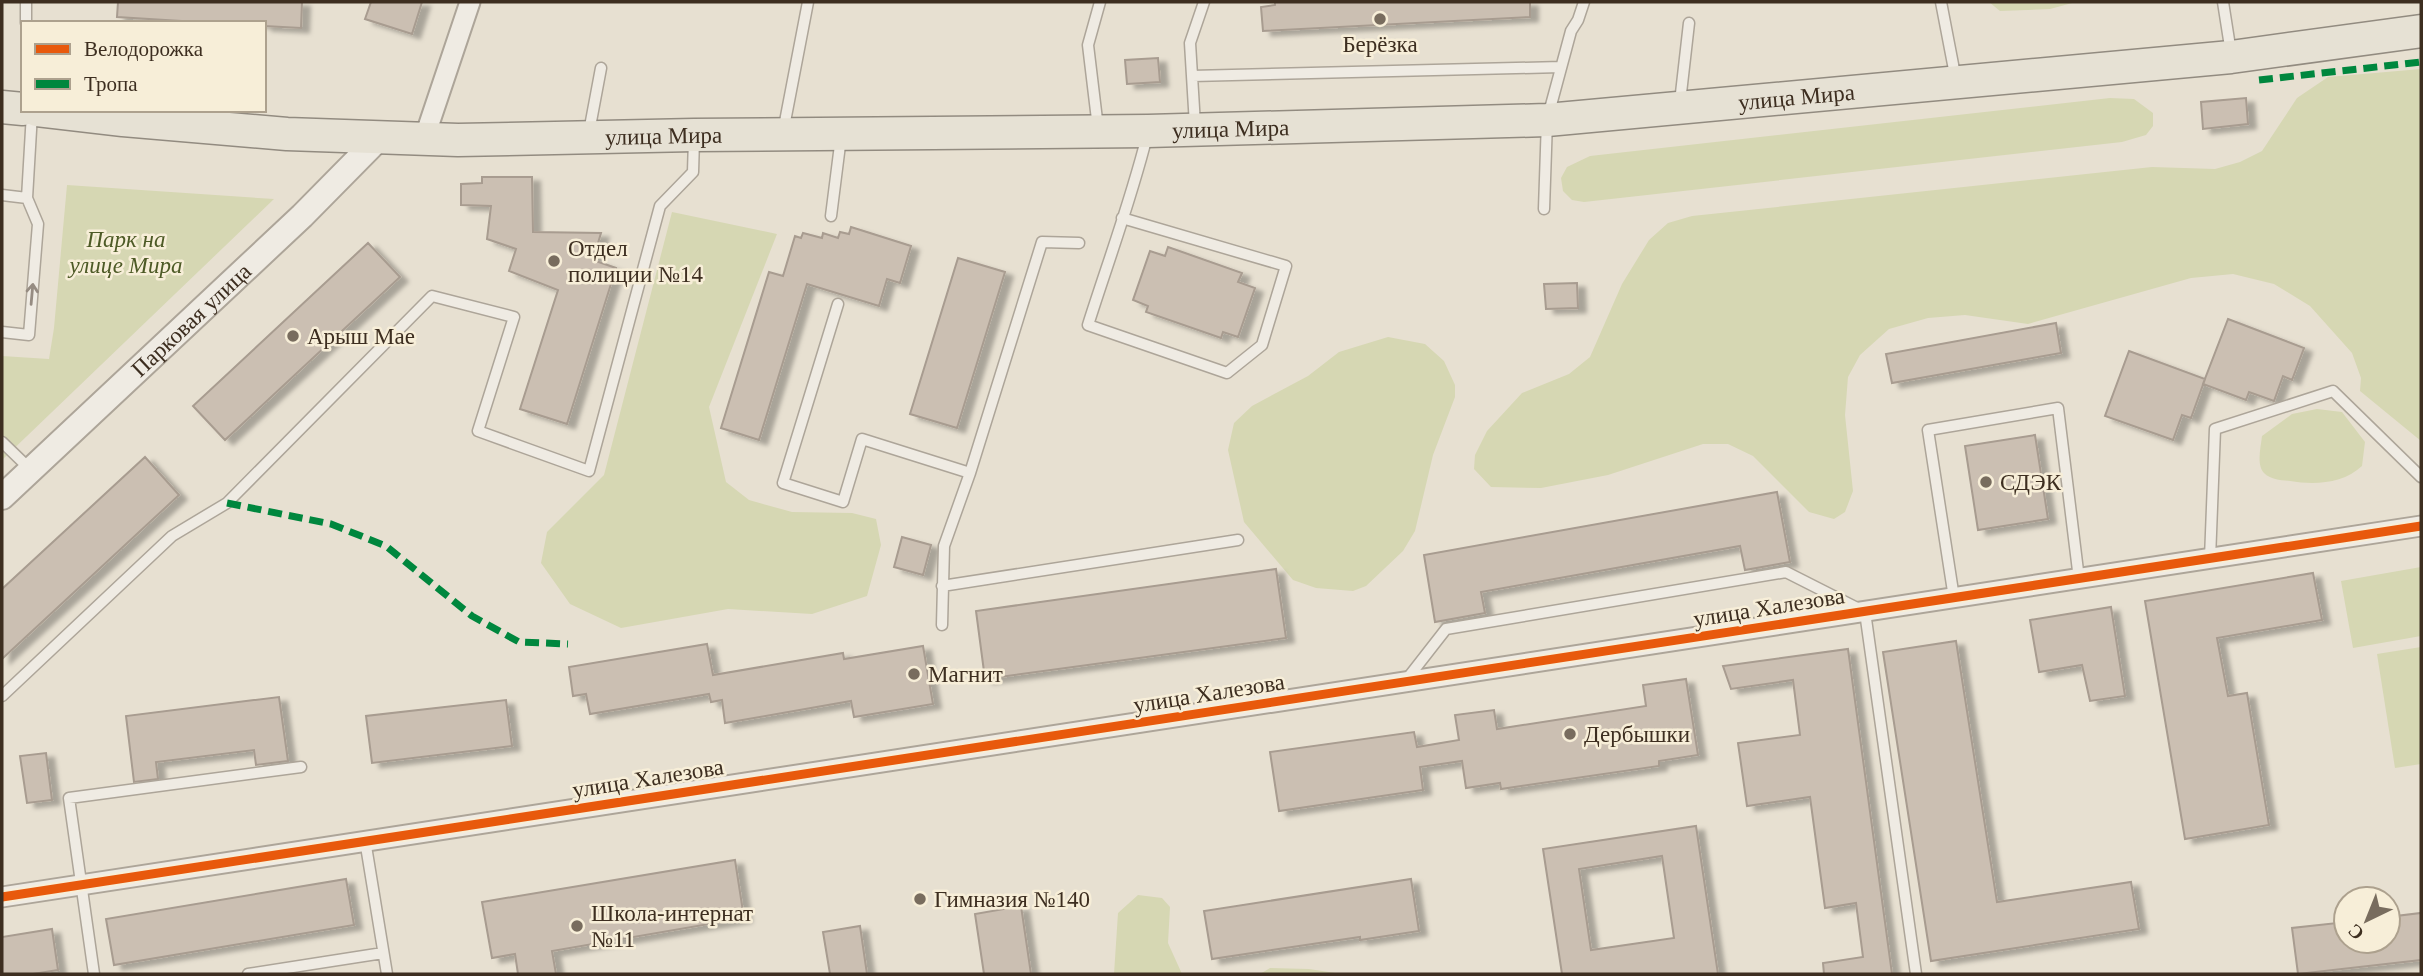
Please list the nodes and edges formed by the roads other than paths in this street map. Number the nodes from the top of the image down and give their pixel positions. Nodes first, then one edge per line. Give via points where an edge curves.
1 (26, 2) edge
2 (470, 2) edge
3 (808, 2) edge
4 (1100, 2) edge
5 (1204, 2) edge
6 (1584, 2) edge
7 (1941, 2) edge
8 (2223, 2) edge
9 (26, 21) edge
10 (1689, 23) dead end
11 (2421, 31) edge
12 (2231, 57) junction
13 (1562, 67) junction
14 (601, 68) dead end
15 (1192, 76) junction
16 (1957, 84) junction
17 (2, 107) edge
18 (21, 109) edge
19 (1679, 109) junction
20 (35, 112) edge
21 (71, 112) edge
22 (124, 115) edge
23 (1547, 120) junction
24 (1195, 130) junction
25 (1148, 131) junction
26 (1098, 132) junction
27 (694, 135) junction
28 (782, 135) junction
29 (841, 135) junction
30 (589, 137) junction
31 (378, 139) junction
32 (424, 139) junction
33 (2, 195) edge
34 (27, 198) junction
35 (1544, 209) dead end
36 (831, 216) dead end
37 (1122, 218) junction
38 (1079, 243) dead end
39 (838, 304) dead end
40 (2, 332) edge
41 (2, 442) edge
42 (31, 470) junction
43 (970, 473) junction
44 (2421, 477) edge
45 (2, 497) edge
46 (2421, 526) edge
47 (1238, 540) dead end
48 (2210, 559) junction
49 (2079, 579) junction
50 (942, 586) junction
51 (1954, 598) junction
52 (1865, 612) junction
53 (943, 625) dead end
54 (1405, 682) junction
55 (2, 696) edge
56 (301, 767) dead end
57 (365, 840) junction
58 (79, 885) junction
59 (2, 897) edge
60 (383, 953) junction
61 (278, 972) edge
62 (94, 974) edge
63 (248, 974) edge
64 (387, 974) edge
65 (1916, 974) edge

1 - 9 lane
2 - 32 street
3 - 28 lane
4 - 26 lane via 1088,45
5 - 15 lane via 1190,43
6 - 13 lane
7 - 16 lane
8 - 12 lane
10 - 19 lane
11 - 12 main road, улица Мира
12 - 16 main road, улица Мира
13 - 15 lane
13 - 23 lane
14 - 30 lane
15 - 24 lane
16 - 19 main road, улица Мира
17 - 18 main road
19 - 23 main road, улица Мира
20 - 34 lane
21 - 22 main road, улица Мира
22 - 31 main road, улица Мира
23 - 24 main road, улица Мира
23 - 35 lane
24 - 25 main road, улица Мира
25 - 26 main road, улица Мира
25 - 37 lane
26 - 29 main road, улица Мира
27 - 28 main road, улица Мира
27 - 30 main road, улица Мира
27 - 55 lane via 693,172 660,206 589,471 478,431 514,317 432,296 227,503 172,536
28 - 29 main road, улица Мира
29 - 36 lane
30 - 32 main road, улица Мира
31 - 32 main road, улица Мира
31 - 42 street, Парковая улица
33 - 34 lane
40 -> 34 lane via 29,335 38,224
37 - 37 lane via 1286,266 1262,345 1227,373 1088,325
38 - 43 lane via 1042,242
39 - 43 lane via 783,483 843,502 862,439
41 - 42 lane
42 - 45 street, Парковая улица
43 - 50 lane via 944,546
44 - 48 lane via 2333,391 2215,429
46 - 48 street, улица Халезова
47 - 50 lane
48 - 49 street, улица Халезова
49 - 51 street, улица Халезова
49 - 51 lane via 2058,408 1928,430
50 - 53 lane
51 - 52 street, улица Халезова
52 - 54 street, улица Халезова
52 - 54 lane via 1786,572 1446,629
52 - 65 lane
54 - 57 street, улица Халезова
56 - 58 lane via 69,798
57 - 58 street, улица Халезова
57 - 60 lane
58 - 59 street, улица Халезова
58 - 62 lane
60 - 61 lane
60 - 64 lane
61 - 63 lane

